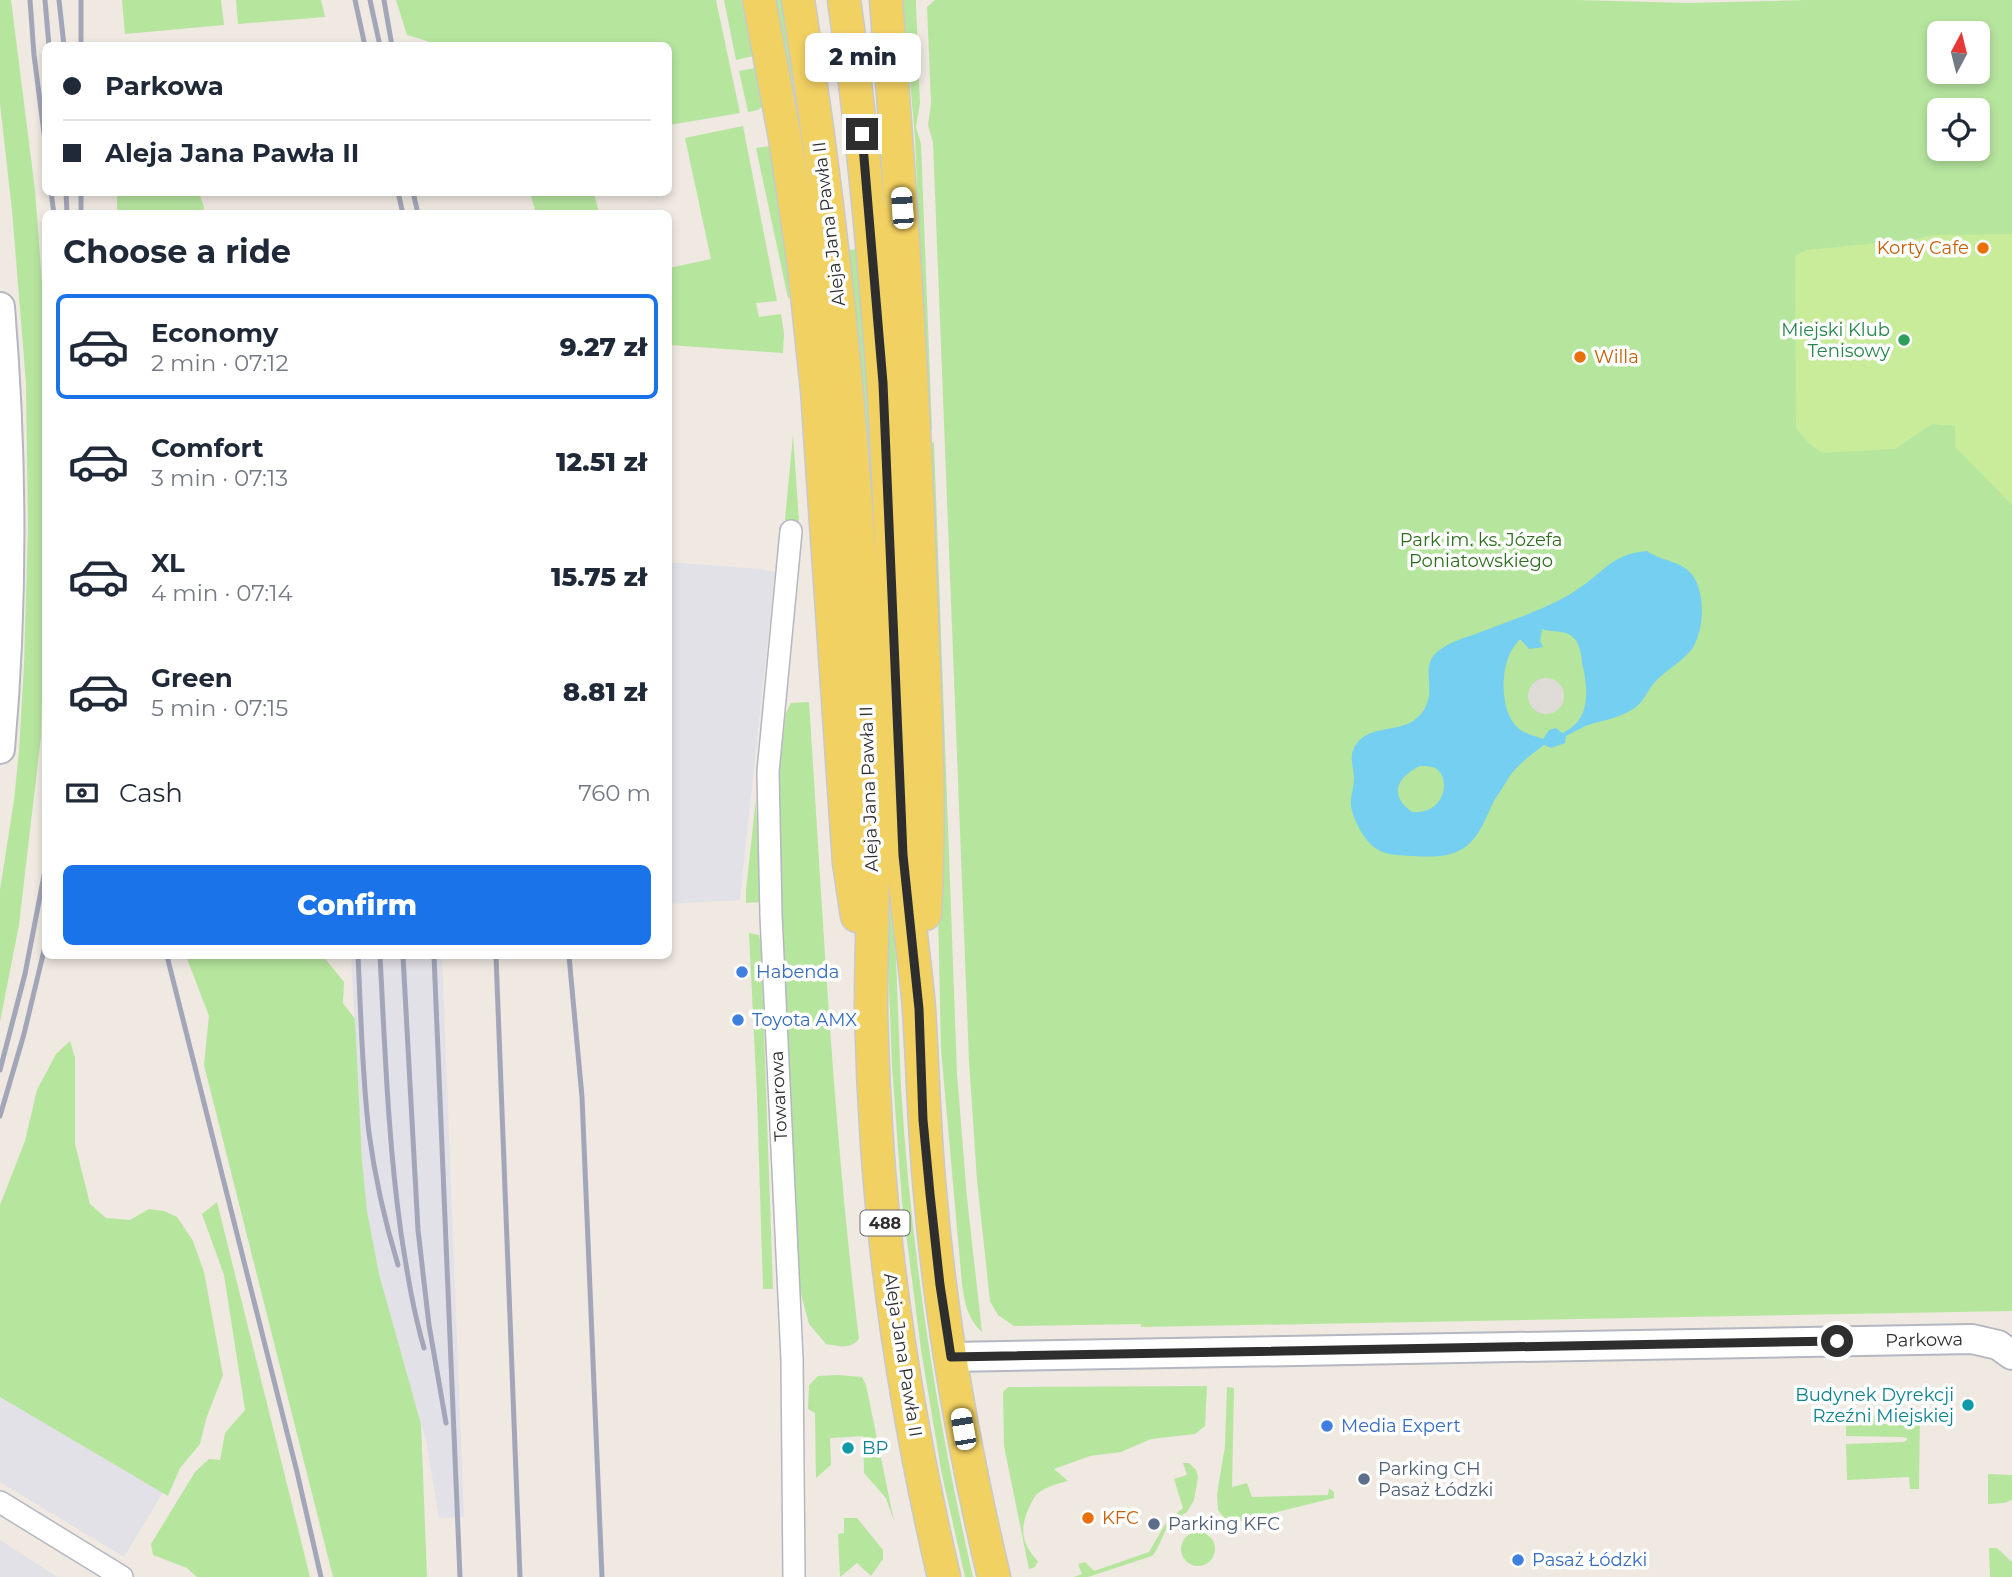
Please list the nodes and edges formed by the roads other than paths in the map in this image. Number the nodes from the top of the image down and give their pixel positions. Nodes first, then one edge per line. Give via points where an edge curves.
1 (759, 0) edge
2 (799, 0) edge
3 (844, 0) edge
4 (886, 0) edge
5 (0, 307) edge
6 (791, 531) dead end
7 (0, 749) edge
8 (919, 1009) junction
9 (871, 1011) junction
10 (2012, 1355) edge
11 (951, 1357) junction
12 (0, 1502) edge
13 (122, 1577) edge
14 (794, 1577) edge
15 (944, 1577) edge
16 (994, 1577) edge

1 - 9 main road via 804,266 818,401 849,863
2 - 9 main road, Aleja Jana Pawła II / 488 via 832,237 848,395 873,863
3 - 8 main road, Aleja Jana Pawła II / 488 via 872,233 883,383 903,855
4 - 8 main road via 916,436 922,595 928,858
5 - 7 street via 9,510
6 - 14 street, Towarowa via 768,787 792,1359
8 - 11 main road, Aleja Jana Pawła II / 488 via 923,1120
9 - 15 main road, Aleja Jana Pawła II / 488 via 877,1144 891,1284
10 - 11 street, Parkowa via 1998,1345 1972,1339
11 - 16 main road, Aleja Jana Pawła II / 488
12 - 13 street

